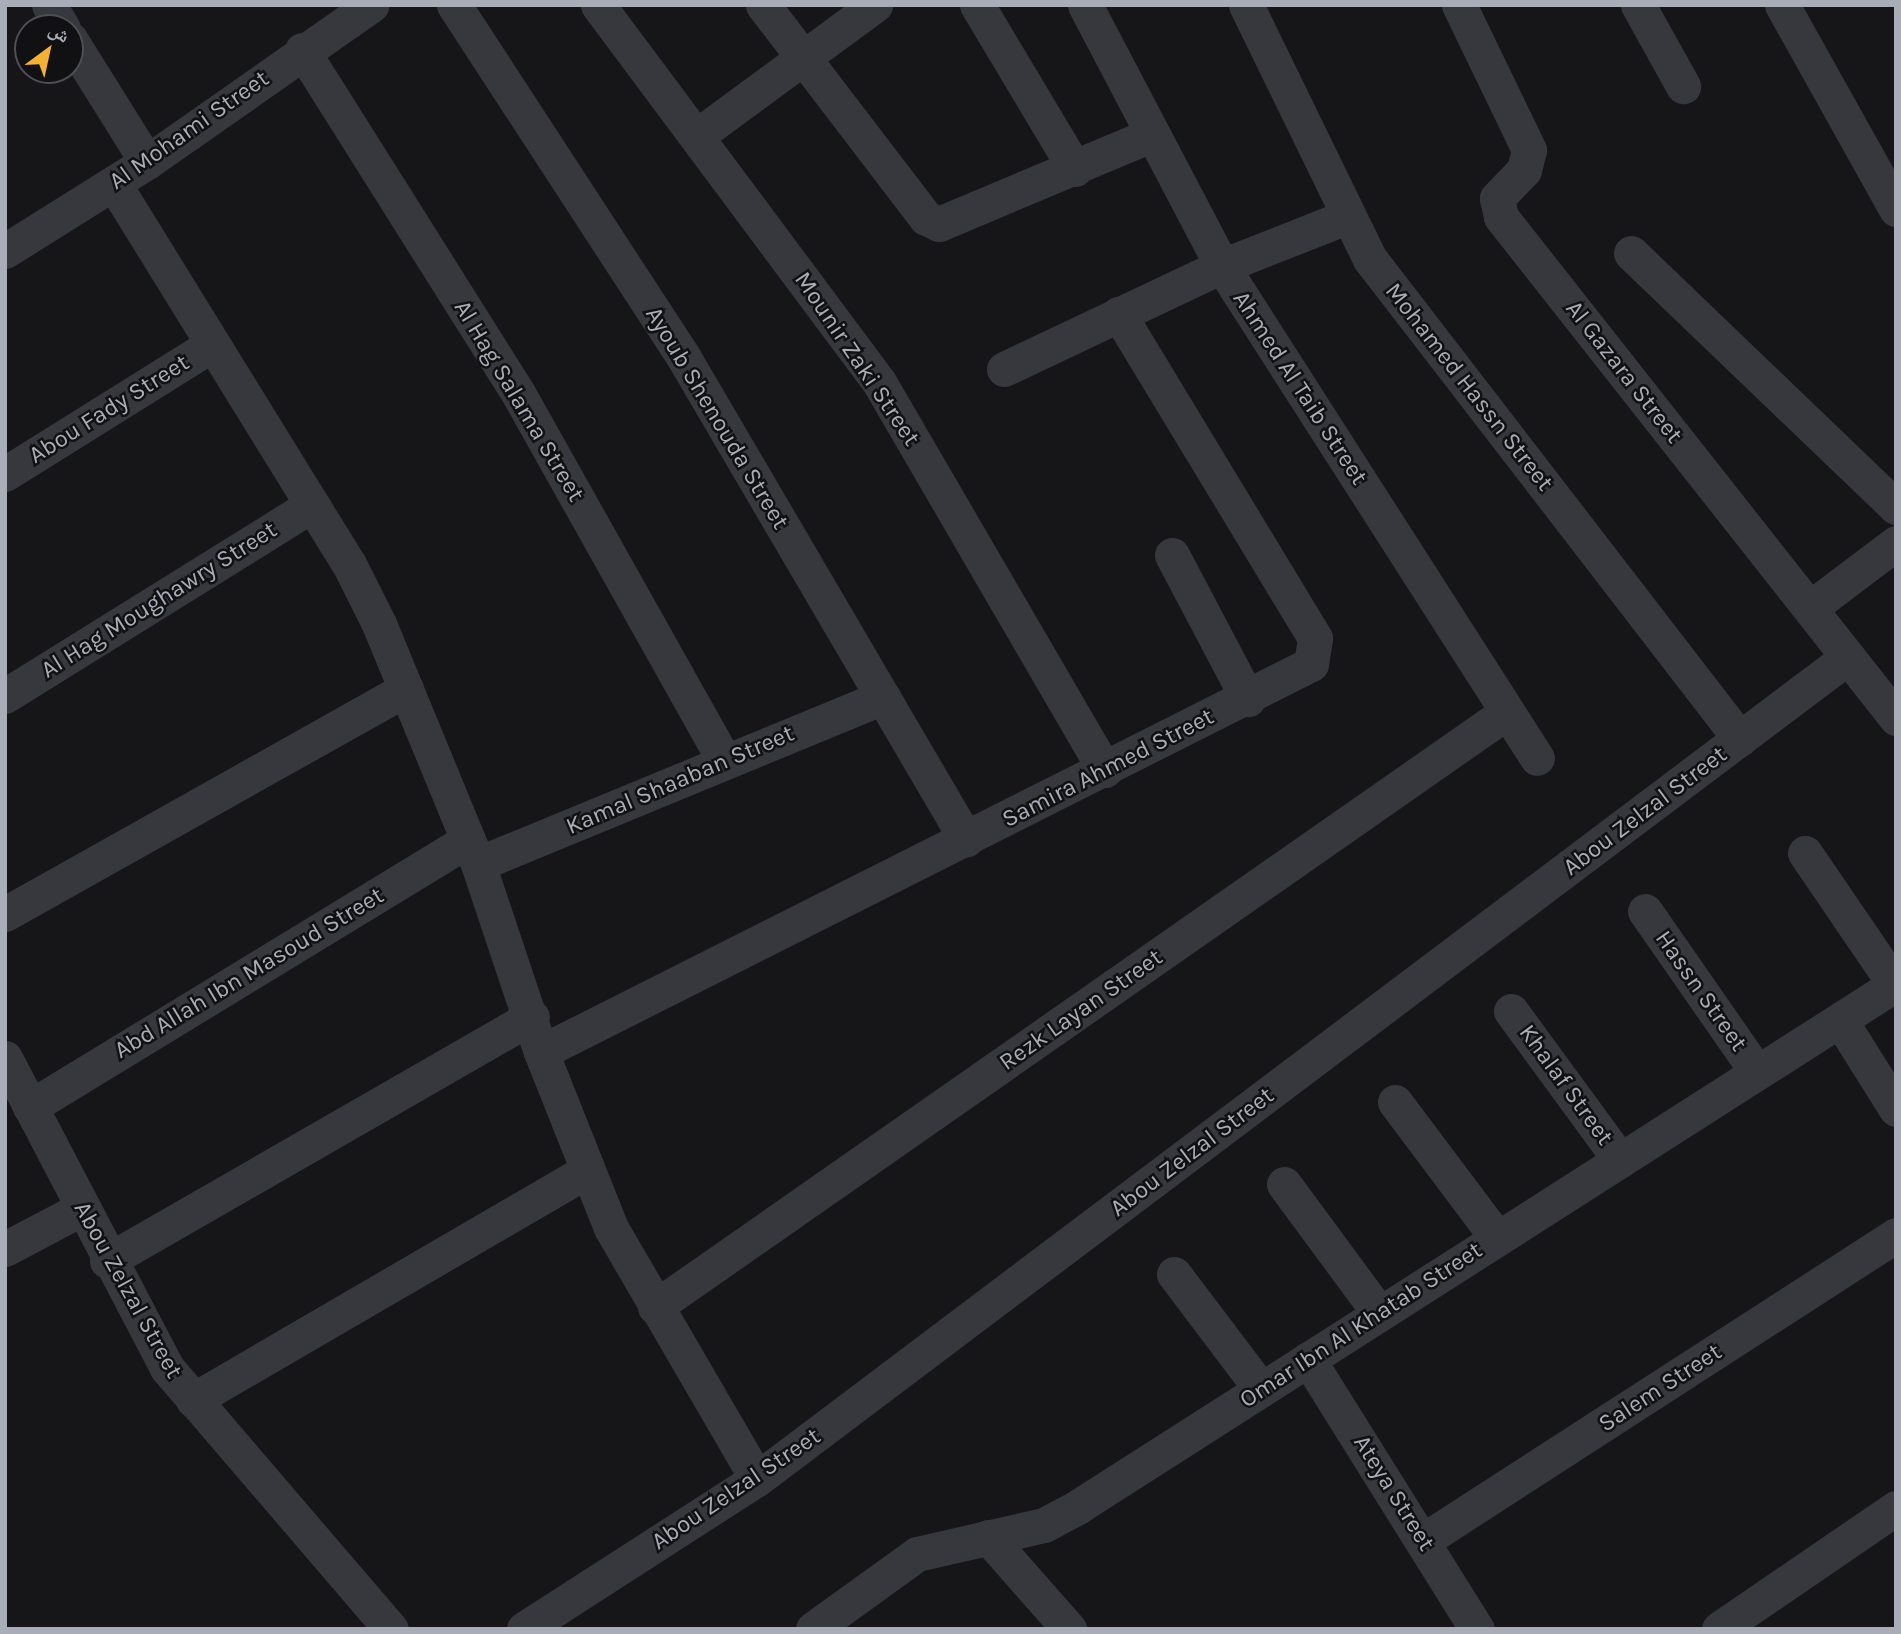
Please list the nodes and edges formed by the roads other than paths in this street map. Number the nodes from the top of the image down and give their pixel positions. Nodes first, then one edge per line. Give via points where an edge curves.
1 (454, 5) edge
2 (598, 5) edge
3 (763, 5) edge
4 (876, 5) edge
5 (976, 5) edge
6 (1085, 5) edge
7 (1246, 5) edge
8 (1459, 5) edge
9 (1638, 5) edge
10 (1782, 5) edge
11 (352, 10) edge
12 (302, 50) junction
13 (804, 58) junction
14 (84, 61) edge
15 (1683, 86) dead end
16 (698, 135) junction
17 (1152, 135) junction
18 (147, 162) junction
19 (1075, 169) junction
20 (114, 184) junction
21 (1896, 209) edge
22 (1349, 216) junction
23 (5, 251) edge
24 (1631, 253) dead end
25 (1222, 266) junction
26 (1119, 314) junction
27 (213, 345) junction
28 (1004, 369) dead end
29 (5, 474) edge
30 (312, 505) junction
31 (1896, 507) edge
32 (1896, 543) edge
33 (1172, 555) dead end
34 (1810, 608) junction
35 (1848, 657) junction
36 (406, 689) junction
37 (5, 696) edge
38 (883, 697) junction
39 (1248, 699) junction
40 (1507, 712) junction
41 (1896, 718) edge
42 (1740, 739) junction
43 (1536, 758) dead end
44 (724, 760) junction
45 (1105, 770) junction
46 (966, 839) junction
47 (473, 852) junction
48 (1805, 853) dead end
49 (1645, 911) dead end
50 (5, 914) edge
51 (1895, 985) edge
52 (1511, 1011) dead end
53 (532, 1017) junction
54 (1840, 1020) junction
55 (541, 1052) junction
56 (5, 1058) edge
57 (1757, 1072) junction
58 (1395, 1102) dead end
59 (30, 1107) junction
60 (1896, 1110) edge
61 (1620, 1160) junction
62 (587, 1170) junction
63 (1284, 1184) dead end
64 (80, 1209) junction
65 (1896, 1235) edge
66 (1497, 1238) junction
67 (5, 1248) edge
68 (107, 1261) junction
69 (1174, 1273) dead end
70 (655, 1307) junction
71 (1379, 1314) junction
72 (1308, 1359) junction
73 (1261, 1389) junction
74 (193, 1400) junction
75 (757, 1479) junction
76 (1896, 1508) edge
77 (988, 1536) junction
78 (1424, 1540) junction
79 (391, 1629) edge
80 (524, 1629) edge
81 (813, 1629) edge
82 (1069, 1629) edge
83 (1477, 1629) edge
84 (1719, 1629) edge

1 - 38 street, Ayoub Shenouda Street via 684,358
2 - 16 street, Mounir Zaki Street
3 - 13 street
4 - 13 street
5 - 19 street
6 - 17 street, Ahmed Al Taib Street
7 - 22 street, Mohamed Hassn Street
8 - 34 street, Al Gazara Street via 1529,150 1524,170 1497,198 1498,211
9 - 15 street
10 - 21 street
11 - 12 street, Al Mohami Street
12 - 18 street, Al Mohami Street
12 - 44 street, Al Hag Salama Street via 518,393
13 - 16 street
13 - 19 street via 932,222 953,223
14 - 18 street
16 - 45 street, Mounir Zaki Street via 879,382
17 - 19 street
17 - 25 street, Ahmed Al Taib Street
18 - 20 street, Al Mohami Street
20 - 23 street, Al Mohami Street
20 - 27 street
22 - 25 street
22 - 42 street, Mohamed Hassn Street via 1370,259
24 - 31 street
25 - 26 street
25 - 40 street, Ahmed Al Taib Street
26 - 28 street
26 - 39 street, Samira Ahmed Street via 1315,638 1315,656 1305,670
27 - 29 street, Abou Fady Street
27 - 30 street
30 - 36 street via 349,564
30 - 37 street, Al Hag Moughawry Street
32 - 34 street
33 - 39 street
34 - 35 street, Al Gazara Street
35 - 41 street, Al Gazara Street
35 - 42 street, Abou Zelzal Street
36 - 47 street
36 - 50 street
38 - 44 street, Kamal Shaaban Street
38 - 46 street, Ayoub Shenouda Street
39 - 45 street, Samira Ahmed Street
40 - 43 street, Ahmed Al Taib Street
40 - 70 street, Rezk Layan Street
42 - 75 street, Abou Zelzal Street
44 - 47 street, Kamal Shaaban Street
45 - 46 street, Samira Ahmed Street
46 - 55 street, Samira Ahmed Street
47 - 53 street
47 - 59 street, Abd Allah Ibn Masoud Street
48 - 51 street
49 - 57 street, Hassn Street
51 - 54 street, Omar Ibn Al Khatab Street
52 - 61 street, Khalaf Street
53 - 55 street
53 - 68 street
54 - 57 street, Omar Ibn Al Khatab Street
54 - 60 street
55 - 62 street
56 - 59 street, Abou Zelzal Street
57 - 61 street, Omar Ibn Al Khatab Street
58 - 66 street
59 - 64 street, Abou Zelzal Street
61 - 66 street, Omar Ibn Al Khatab Street
62 - 70 street
62 - 74 street
63 - 71 street
64 - 67 street
64 - 68 street, Abou Zelzal Street
65 - 78 street, Salem Street
66 - 71 street, Omar Ibn Al Khatab Street
68 - 74 street, Abou Zelzal Street via 167,1368
69 - 73 street
70 - 75 street
71 - 72 street, Omar Ibn Al Khatab Street
72 - 73 street, Omar Ibn Al Khatab Street
72 - 78 street, Ateya Street
73 - 77 street, Omar Ibn Al Khatab Street via 1044,1525
74 - 79 street, Abou Zelzal Street
75 - 80 street, Abou Zelzal Street
76 - 84 street
77 - 81 street, Omar Ibn Al Khatab Street via 917,1554
77 - 82 street
78 - 83 street, Ateya Street

